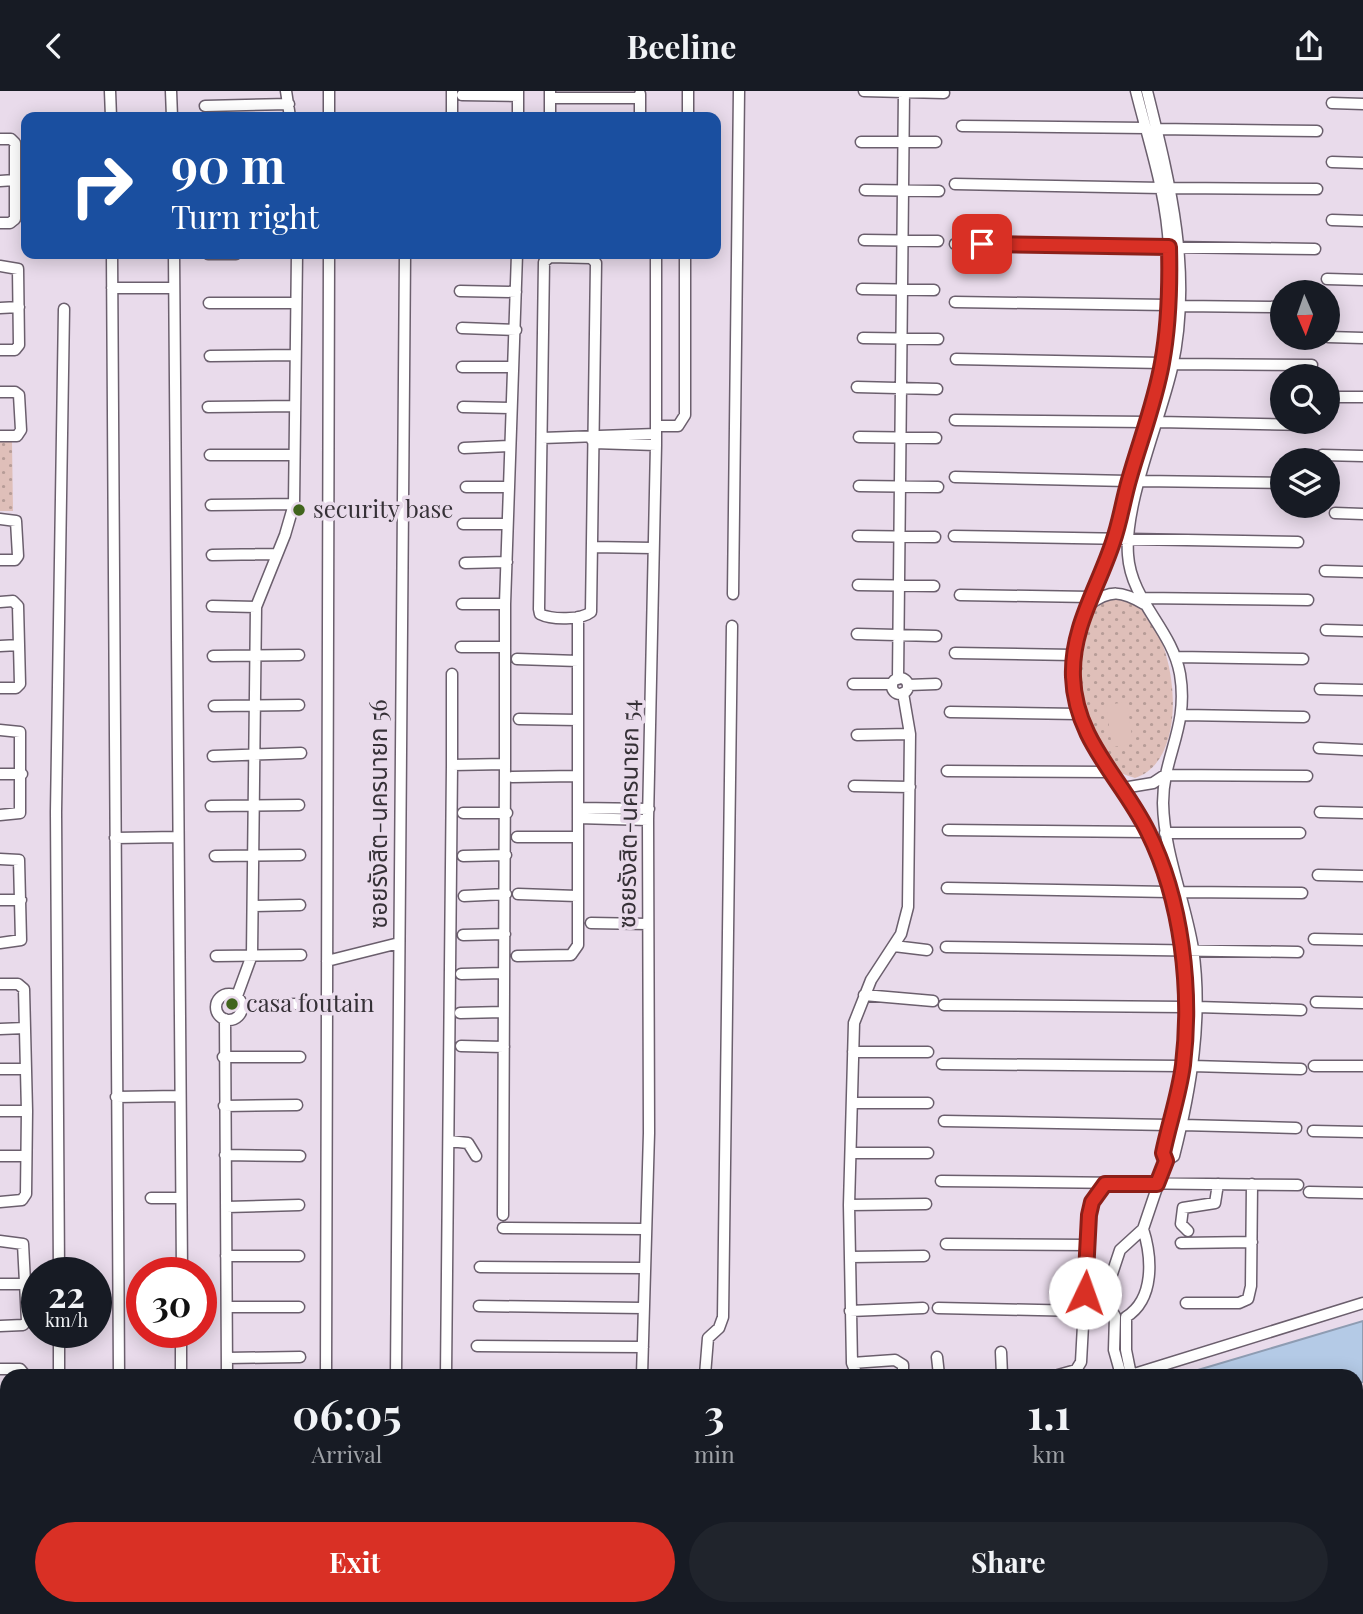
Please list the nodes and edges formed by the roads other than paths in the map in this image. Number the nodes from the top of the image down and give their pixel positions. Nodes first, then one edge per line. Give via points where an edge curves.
1 (110, 91) edge
2 (171, 91) edge
3 (286, 91) edge
4 (329, 91) edge
5 (688, 91) edge
6 (739, 91) edge
7 (864, 91) edge
8 (1136, 91) edge
9 (1147, 91) edge
10 (904, 92) edge
11 (457, 93) edge
12 (944, 93) dead end
13 (518, 94) edge
14 (550, 94) edge
15 (640, 95) edge
16 (1332, 103) dead end
17 (289, 104) junction
18 (1363, 104) edge
19 (205, 106) dead end
20 (111, 112) edge
21 (172, 112) edge
22 (290, 112) edge
23 (329, 112) edge
24 (453, 112) edge
25 (518, 112) edge
26 (550, 112) edge
27 (688, 112) edge
28 (962, 126) dead end
29 (1151, 129) junction
30 (1317, 131) dead end
31 (0, 139) edge
32 (861, 142) dead end
33 (904, 142) junction
34 (936, 142) dead end
35 (1332, 162) dead end
36 (1363, 163) edge
37 (15, 180) junction
38 (0, 181) edge
39 (955, 184) dead end
40 (1167, 188) junction
41 (1317, 189) dead end
42 (865, 190) dead end
43 (903, 190) junction
44 (939, 191) dead end
45 (1332, 220) dead end
46 (1363, 221) edge
47 (0, 223) edge
48 (864, 240) dead end
49 (902, 240) junction
50 (938, 241) dead end
51 (955, 244) dead end
52 (1174, 247) junction
53 (1315, 249) dead end
54 (112, 259) edge
55 (174, 259) edge
56 (297, 259) edge
57 (329, 259) edge
58 (405, 259) edge
59 (517, 259) edge
60 (548, 259) edge
61 (592, 259) edge
62 (656, 259) edge
63 (685, 259) edge
64 (0, 266) edge
65 (1327, 279) dead end
66 (1363, 280) edge
67 (112, 288) junction
68 (174, 288) junction
69 (862, 289) dead end
70 (901, 289) junction
71 (934, 290) dead end
72 (460, 291) dead end
73 (516, 292) junction
74 (955, 302) dead end
75 (209, 303) dead end
76 (296, 303) junction
77 (1174, 305) junction
78 (19, 307) junction
79 (1270, 307) edge
80 (0, 308) edge
81 (64, 309) dead end
82 (462, 328) dead end
83 (516, 330) junction
84 (1340, 337) edge
85 (863, 338) dead end
86 (900, 338) junction
87 (1363, 338) edge
88 (938, 339) dead end
89 (0, 350) edge
90 (295, 355) junction
91 (210, 356) dead end
92 (956, 359) dead end
93 (1168, 363) junction
94 (1270, 364) edge
95 (462, 367) dead end
96 (511, 367) junction
97 (857, 387) dead end
98 (900, 388) junction
99 (937, 389) dead end
100 (0, 392) edge
101 (1340, 397) edge
102 (1363, 397) edge
103 (295, 406) junction
104 (208, 407) dead end
105 (463, 407) dead end
106 (510, 408) junction
107 (955, 420) dead end
108 (1153, 422) junction
109 (1270, 424) edge
110 (656, 435) junction
111 (0, 436) edge
112 (542, 437) junction
113 (859, 437) dead end
114 (899, 437) junction
115 (936, 438) dead end
116 (593, 439) junction
117 (509, 446) junction
118 (464, 448) dead end
119 (210, 455) dead end
120 (294, 455) junction
121 (1340, 455) edge
122 (1363, 456) edge
123 (955, 477) dead end
124 (1128, 481) junction
125 (1141, 481) junction
126 (1270, 483) edge
127 (859, 486) dead end
128 (466, 487) dead end
129 (509, 487) junction
130 (898, 487) junction
131 (938, 487) dead end
132 (294, 504) junction
133 (211, 505) dead end
134 (1340, 513) edge
135 (1363, 514) edge
136 (0, 519) edge
137 (463, 524) dead end
138 (508, 524) junction
139 (858, 536) dead end
140 (954, 536) dead end
141 (897, 537) junction
142 (935, 537) dead end
143 (1114, 539) junction
144 (1128, 539) junction
145 (1298, 542) dead end
146 (592, 547) junction
147 (653, 548) junction
148 (276, 554) junction
149 (212, 555) dead end
150 (0, 560) edge
151 (507, 562) junction
152 (465, 563) dead end
153 (1325, 571) dead end
154 (1363, 572) edge
155 (858, 585) dead end
156 (897, 585) junction
157 (934, 586) dead end
158 (733, 594) dead end
159 (960, 595) dead end
160 (1308, 600) dead end
161 (0, 602) edge
162 (1089, 602) junction
163 (1144, 602) junction
164 (463, 604) dead end
165 (505, 604) junction
166 (212, 606) dead end
167 (256, 607) junction
168 (578, 617) junction
169 (732, 626) dead end
170 (1326, 630) dead end
171 (1363, 631) edge
172 (857, 634) dead end
173 (897, 635) junction
174 (936, 636) dead end
175 (19, 645) junction
176 (0, 646) edge
177 (461, 647) dead end
178 (505, 647) junction
179 (955, 653) dead end
180 (299, 655) dead end
181 (1073, 655) junction
182 (213, 656) dead end
183 (256, 656) junction
184 (1176, 657) junction
185 (517, 659) dead end
186 (1303, 659) dead end
187 (578, 661) junction
188 (452, 674) dead end
189 (853, 684) dead end
190 (936, 684) dead end
191 (900, 685) junction
192 (0, 688) edge
193 (1320, 689) dead end
194 (1363, 690) edge
195 (299, 705) dead end
196 (214, 706) dead end
197 (255, 706) junction
198 (950, 712) dead end
199 (1078, 714) junction
200 (1183, 715) junction
201 (1304, 717) dead end
202 (519, 719) dead end
203 (578, 720) junction
204 (0, 730) edge
205 (910, 734) junction
206 (857, 735) dead end
207 (1319, 748) dead end
208 (1363, 750) edge
209 (301, 753) dead end
210 (256, 754) junction
211 (213, 756) dead end
212 (505, 764) junction
213 (452, 765) junction
214 (947, 771) dead end
215 (1110, 772) junction
216 (0, 774) edge
217 (22, 774) junction
218 (1165, 775) junction
219 (576, 776) junction
220 (1307, 776) dead end
221 (512, 777) dead end
222 (854, 786) dead end
223 (910, 787) junction
224 (1123, 788) junction
225 (256, 804) junction
226 (299, 805) dead end
227 (211, 806) dead end
228 (1320, 812) dead end
229 (463, 813) dead end
230 (507, 813) junction
231 (578, 813) junction
232 (1363, 813) edge
233 (0, 815) edge
234 (649, 815) junction
235 (948, 830) dead end
236 (1148, 832) junction
237 (1165, 833) junction
238 (1300, 834) dead end
239 (178, 837) junction
240 (517, 837) dead end
241 (578, 837) junction
242 (115, 838) junction
243 (254, 854) junction
244 (300, 855) dead end
245 (506, 855) junction
246 (215, 856) dead end
247 (463, 856) dead end
248 (0, 859) edge
249 (1318, 875) dead end
250 (1363, 876) edge
251 (947, 888) dead end
252 (1175, 892) junction
253 (1302, 893) dead end
254 (506, 894) junction
255 (518, 894) dead end
256 (464, 896) dead end
257 (577, 896) junction
258 (0, 900) edge
259 (21, 901) junction
260 (300, 905) dead end
261 (253, 906) junction
262 (591, 923) dead end
263 (648, 924) junction
264 (505, 934) junction
265 (463, 935) dead end
266 (1314, 939) dead end
267 (1363, 940) edge
268 (0, 943) edge
269 (399, 943) junction
270 (894, 946) junction
271 (946, 947) dead end
272 (926, 950) dead end
273 (1187, 951) junction
274 (1298, 952) dead end
275 (252, 955) junction
276 (301, 955) dead end
277 (216, 956) dead end
278 (517, 956) dead end
279 (327, 961) junction
280 (504, 973) junction
281 (461, 974) dead end
282 (0, 984) edge
283 (864, 995) junction
284 (239, 1000) junction
285 (1316, 1002) dead end
286 (1363, 1003) edge
287 (300, 1005) dead end
288 (1191, 1007) junction
289 (1301, 1010) dead end
290 (503, 1012) junction
291 (460, 1013) dead end
292 (225, 1019) junction
293 (0, 1028) edge
294 (25, 1028) junction
295 (461, 1047) dead end
296 (504, 1047) junction
297 (853, 1052) junction
298 (928, 1052) dead end
299 (223, 1057) junction
300 (300, 1057) dead end
301 (942, 1064) dead end
302 (1187, 1066) junction
303 (1314, 1066) dead end
304 (1363, 1066) edge
305 (0, 1069) edge
306 (26, 1069) junction
307 (1301, 1069) dead end
308 (179, 1096) junction
309 (116, 1097) junction
310 (853, 1103) junction
311 (929, 1103) dead end
312 (298, 1105) dead end
313 (224, 1106) junction
314 (0, 1111) edge
315 (27, 1111) junction
316 (944, 1121) dead end
317 (1169, 1125) junction
318 (1182, 1125) junction
319 (1296, 1128) dead end
320 (1313, 1131) dead end
321 (1363, 1132) edge
322 (449, 1141) junction
323 (853, 1153) junction
324 (928, 1153) dead end
325 (225, 1155) junction
326 (0, 1156) edge
327 (26, 1156) junction
328 (300, 1156) dead end
329 (477, 1156) dead end
330 (1166, 1161) junction
331 (941, 1181) dead end
332 (1105, 1184) junction
333 (1157, 1184) junction
334 (1218, 1184) junction
335 (1252, 1184) junction
336 (1298, 1185) dead end
337 (1309, 1192) dead end
338 (1363, 1193) edge
339 (152, 1198) dead end
340 (181, 1198) junction
341 (0, 1202) edge
342 (926, 1204) dead end
343 (299, 1205) dead end
344 (849, 1205) junction
345 (226, 1207) junction
346 (503, 1215) dead end
347 (503, 1229) dead end
348 (645, 1229) junction
349 (1143, 1229) junction
350 (1188, 1231) dead end
351 (0, 1241) edge
352 (1252, 1242) junction
353 (1181, 1243) dead end
354 (946, 1244) dead end
355 (1087, 1245) junction
356 (226, 1256) junction
357 (299, 1256) dead end
358 (924, 1256) dead end
359 (23, 1257) edge
360 (59, 1257) edge
361 (182, 1257) edge
362 (850, 1257) junction
363 (480, 1267) dead end
364 (644, 1268) junction
365 (0, 1284) edge
366 (21, 1284) edge
367 (1186, 1303) dead end
368 (1363, 1303) edge
369 (479, 1306) dead end
370 (227, 1307) junction
371 (299, 1307) dead end
372 (643, 1308) junction
373 (923, 1308) dead end
374 (938, 1308) dead end
375 (850, 1311) junction
376 (1083, 1311) junction
377 (1121, 1316) junction
378 (21, 1325) edge
379 (0, 1326) edge
380 (477, 1346) dead end
381 (643, 1347) junction
382 (59, 1348) edge
383 (181, 1348) edge
384 (1002, 1352) dead end
385 (300, 1357) dead end
386 (937, 1357) dead end
387 (227, 1358) junction
388 (852, 1363) junction
389 (0, 1369) edge
390 (20, 1369) edge
391 (60, 1369) edge
392 (119, 1369) edge
393 (181, 1369) edge
394 (227, 1369) edge
395 (326, 1369) edge
396 (396, 1369) edge
397 (446, 1369) edge
398 (642, 1369) edge
399 (705, 1369) edge
400 (855, 1369) edge
401 (903, 1369) edge
402 (938, 1369) edge
403 (1002, 1369) edge
404 (1077, 1369) edge
405 (1119, 1369) edge
406 (1130, 1369) edge
407 (1150, 1369) edge

1 - 20 street
2 - 21 street
3 - 17 street
4 - 23 street
5 - 27 street
6 - 158 street
7 - 10 street
8 - 29 street
9 - 29 street
10 - 12 street
10 - 33 street
11 - 13 street
11 - 24 street
13 - 25 street
14 - 15 street
14 - 26 street
16 - 18 street
17 - 19 street
17 - 22 street
28 - 29 street
29 - 30 street
29 - 40 street
31 - 37 street via 15,143
32 - 33 street
33 - 34 street
33 - 43 street
35 - 36 street
37 - 38 street
37 - 47 street via 15,219
39 - 40 street
40 - 41 street
40 - 52 street
42 - 43 street
43 - 44 street
43 - 49 street
45 - 46 street
48 - 49 street
49 - 50 street
49 - 70 street
51 - 52 street
52 - 53 street
52 - 77 street
54 - 67 street
55 - 68 street
56 - 76 street
57 - 279 street
58 - 269 street, ซอยรังสิต-นครนายก 56
59 - 73 street
60 - 112 street via 544,262
61 - 116 street via 596,263
62 - 110 street, ซอยรังสิต-นครนายก 54
63 - 110 street via 685,415 678,426
64 - 78 street via 18,269
65 - 66 street
67 - 68 street
67 - 242 street
68 - 239 street
69 - 70 street
70 - 71 street
70 - 86 street
72 - 73 street
73 - 83 street
74 - 77 street
75 - 76 street
76 - 90 street
77 - 79 street
77 - 93 street
78 - 80 street
78 - 89 street via 18,349
81 - 360 street via 56,812
82 - 83 street
83 - 96 street
84 - 87 street
85 - 86 street
86 - 88 street
86 - 98 street
90 - 91 street
90 - 103 street
92 - 93 street
93 - 94 street
93 - 108 street
95 - 96 street
96 - 106 street
97 - 98 street
98 - 99 street
98 - 114 street
100 - 111 street via 19,395 21,430 17,436
101 - 102 street
103 - 104 street
103 - 120 street
105 - 106 street
106 - 117 street
107 - 108 street
108 - 109 street
108 - 124 street
108 - 125 street
110 - 116 street
110 - 147 street, ซอยรังสิต-นครนายก 54
112 - 116 street
112 - 168 street via 539,609 543,616
113 - 114 street
114 - 115 street
114 - 130 street
116 - 146 street
117 - 118 street
117 - 129 street
119 - 120 street
120 - 132 street
121 - 122 street
123 - 124 street
124 - 143 street
125 - 126 street
125 - 144 street
127 - 130 street
128 - 129 street
129 - 138 street
130 - 131 street
130 - 141 street
132 - 133 street
132 - 148 street
134 - 135 street
136 - 150 street via 16,520 18,556
137 - 138 street
138 - 151 street
139 - 141 street
140 - 143 street
141 - 142 street
141 - 156 street
143 - 144 street
143 - 162 street
144 - 145 street
144 - 163 street via 1129,567
146 - 147 street
146 - 168 street via 591,612
147 - 234 street, ซอยรังสิต-นครนายก 54
148 - 149 street
148 - 167 street
151 - 152 street
151 - 165 street
153 - 154 street
155 - 156 street
156 - 157 street
156 - 173 street
159 - 162 street
160 - 163 street
161 - 175 street via 17,603
162 - 163 street via 1116,592
162 - 181 street
163 - 184 street via 1169,638
164 - 165 street
165 - 178 street
166 - 167 street
167 - 183 street
168 - 187 street
169 - 399 street via 723,1317 708,1338
170 - 171 street
172 - 173 street
173 - 174 street
173 - 191 street
175 - 176 street
175 - 192 street via 19,687
177 - 178 street
178 - 212 street
179 - 181 street
180 - 183 street
181 - 199 street
182 - 183 street
183 - 197 street
184 - 186 street
184 - 200 street
185 - 187 street
187 - 203 street
188 - 213 street
189 - 191 street
190 - 191 street
191 - 205 street
193 - 194 street
195 - 197 street
196 - 197 street
197 - 210 street
198 - 199 street
199 - 215 street
200 - 201 street
200 - 218 street
202 - 203 street
203 - 219 street
204 - 217 street via 20,732
205 - 206 street
205 - 223 street
207 - 208 street
209 - 210 street
210 - 211 street
210 - 225 street
212 - 213 street
212 - 230 street
213 - 322 street
214 - 215 street
215 - 224 street
216 - 217 street
217 - 233 street via 20,813
218 - 220 street
218 - 224 street via 1153,783
218 - 237 street
219 - 221 street
219 - 231 street
222 - 223 street
223 - 270 street via 909,897
224 - 236 street
225 - 226 street
225 - 227 street
225 - 243 street
228 - 232 street
229 - 230 street
230 - 245 street
231 - 234 street
231 - 241 street
234 - 263 street, ซอยรังสิต-นครนายก 54
235 - 236 street
236 - 252 street
237 - 238 street
237 - 252 street
239 - 242 street
239 - 308 street
240 - 241 street
241 - 257 street
242 - 309 street
243 - 244 street
243 - 246 street
243 - 261 street
245 - 247 street
245 - 254 street
248 - 259 street via 19,860
249 - 250 street
251 - 252 street
252 - 253 street
252 - 273 street
254 - 256 street
254 - 264 street
255 - 257 street
257 - 278 street via 576,951
258 - 259 street
259 - 268 street via 21,940
260 - 261 street
261 - 275 street
262 - 263 street
263 - 348 street, ซอยรังสิต-นครนายก 54
264 - 265 street
264 - 280 street
266 - 267 street
269 - 279 street
269 - 396 street, ซอยรังสิต-นครนายก 56
270 - 272 street
270 - 283 street
271 - 273 street
273 - 274 street
273 - 288 street
275 - 276 street
275 - 277 street
275 - 284 street
279 - 395 street
280 - 281 street
280 - 290 street
282 - 294 street via 22,985
283 - 288 street via 938,1003
283 - 297 street via 855,1023
284 - 287 street
284 - 292 street via 238,1017
284 - 292 street via 228,993 218,1001 216,1009
285 - 286 street
288 - 289 street
288 - 302 street
290 - 291 street
290 - 296 street
292 - 299 street
293 - 294 street
294 - 306 street
295 - 296 street
296 - 346 street
297 - 298 street
297 - 310 street
299 - 300 street
299 - 313 street
301 - 302 street
302 - 307 street
302 - 317 street
302 - 318 street
303 - 304 street
305 - 306 street
306 - 315 street
308 - 309 street
308 - 340 street
309 - 392 street
310 - 311 street
310 - 323 street
312 - 313 street
313 - 325 street
314 - 315 street
315 - 327 street
316 - 317 street
317 - 330 street via 1163,1153
318 - 319 street
318 - 330 street via 1174,1156
320 - 321 street
322 - 329 street via 468,1143
322 - 397 street
323 - 324 street
323 - 344 street
325 - 328 street
325 - 345 street
326 - 327 street
327 - 341 street via 25,1198
330 - 333 street
331 - 332 street
332 - 333 street
332 - 355 street via 1092,1202
333 - 334 street
333 - 349 street
334 - 335 street
334 - 350 street via 1216,1203 1184,1208 1181,1224
335 - 336 street
335 - 352 street
337 - 338 street
339 - 340 street
340 - 361 street
342 - 344 street
343 - 345 street
344 - 362 street
345 - 356 street
347 - 348 street
348 - 364 street, ซอยรังสิต-นครนายก 54
349 - 377 street via 1150,1271 1141,1303
349 - 377 street via 1121,1250 1107,1289 1106,1301
351 - 359 street via 22,1242
352 - 353 street
352 - 367 street via 1248,1299
354 - 355 street
355 - 376 street
356 - 357 street
356 - 370 street
358 - 362 street
362 - 375 street
363 - 364 street
364 - 372 street, ซอยรังสิต-นครนายก 54
365 - 366 street
368 - 407 street
369 - 372 street
370 - 371 street
370 - 387 street
372 - 381 street, ซอยรังสิต-นครนายก 54
373 - 375 street
374 - 376 street
375 - 388 street
376 - 404 street via 1081,1361
377 - 405 street via 1114,1350
377 - 406 street
378 - 379 street
380 - 381 street
381 - 398 street, ซอยรังสิต-นครนายก 54
382 - 391 street
383 - 393 street
384 - 403 street
385 - 387 street
386 - 402 street
387 - 394 street
388 - 400 street
388 - 401 street via 895,1360
389 - 390 street

